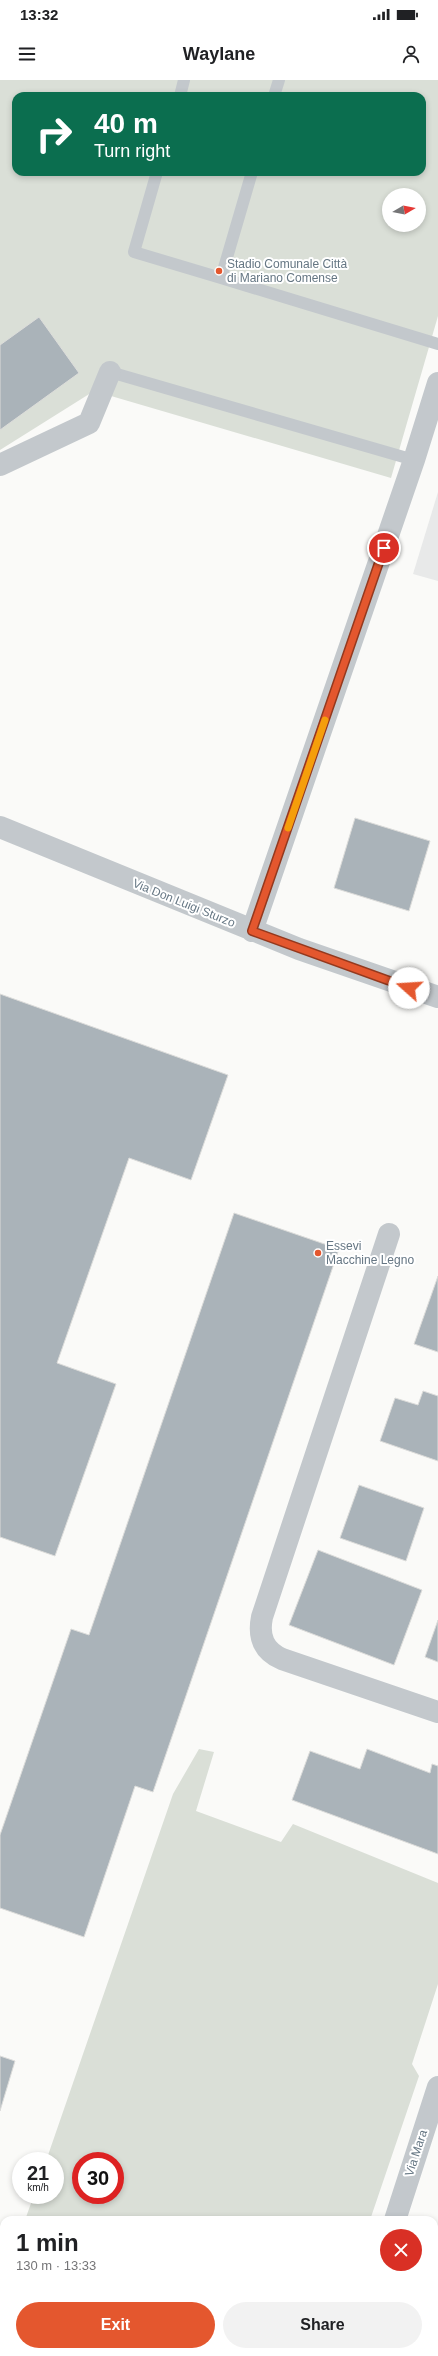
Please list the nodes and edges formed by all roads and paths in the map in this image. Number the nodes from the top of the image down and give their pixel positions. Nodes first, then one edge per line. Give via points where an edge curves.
1 (184, 80) edge
2 (279, 80) edge
3 (181, 92) edge
4 (275, 92) edge
5 (156, 176) edge
6 (251, 176) edge
7 (221, 278) junction
8 (438, 344) edge
9 (110, 372) joint
10 (438, 383) edge
11 (414, 460) junction
12 (0, 465) edge
13 (0, 827) edge
14 (252, 931) junction
15 (438, 997) edge
16 (389, 1234) dead end
17 (438, 1712) edge
18 (438, 2087) edge
19 (430, 2137) edge
20 (397, 2216) edge

1 - 3 lane
2 - 4 lane
5 - 7 lane via 134,252
6 - 7 lane
7 - 8 lane
9 - 11 lane
9 - 12 street via 89,423
10 - 11 street
11 - 14 street
13 - 14 street, Via Don Luigi Sturzo
14 - 15 street, Via Don Luigi Sturzo
16 - 17 street via 262,1617 261,1634 266,1649 282,1659
18 - 19 street, Via Mara
19 - 20 street, Via Mara

